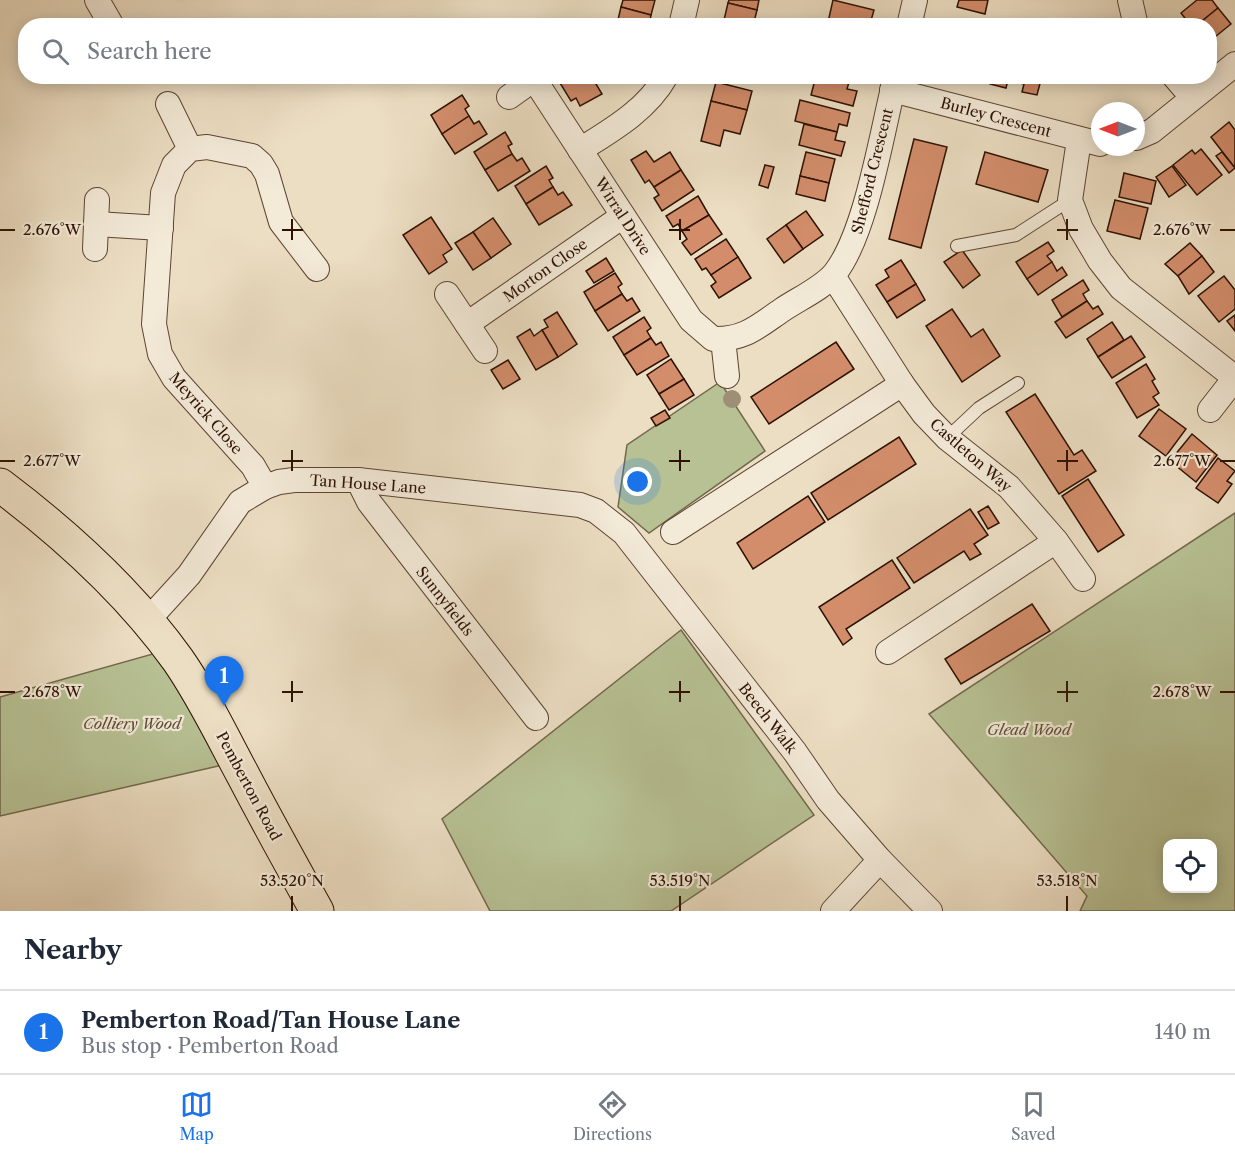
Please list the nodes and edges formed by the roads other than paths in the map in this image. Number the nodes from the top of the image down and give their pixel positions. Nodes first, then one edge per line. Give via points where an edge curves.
1 (97, 0) edge
2 (687, 0) edge
3 (915, 0) edge
4 (1130, 0) edge
5 (107, 18) edge
6 (683, 18) edge
7 (911, 18) edge
8 (1134, 18) edge
9 (1231, 73) edge
10 (1217, 82) edge
11 (526, 84) edge
12 (537, 84) edge
13 (661, 84) edge
14 (894, 84) edge
15 (897, 84) edge
16 (1181, 84) edge
17 (1213, 84) edge
18 (1192, 97) junction
19 (509, 98) dead end
20 (168, 104) dead end
21 (1145, 134) edge
22 (1090, 142) edge
23 (190, 149) junction
24 (580, 150) junction
25 (97, 200) dead end
26 (1070, 200) junction
27 (623, 216) junction
28 (96, 225) junction
29 (161, 228) junction
30 (957, 246) dead end
31 (95, 249) dead end
32 (317, 269) dead end
33 (833, 276) junction
34 (447, 294) dead end
35 (467, 324) junction
36 (723, 339) junction
37 (485, 351) dead end
38 (727, 376) dead end
39 (1234, 377) edge
40 (1018, 383) dead end
41 (902, 384) junction
42 (1210, 410) dead end
43 (947, 438) junction
44 (358, 480) junction
45 (0, 485) edge
46 (265, 487) junction
47 (611, 521) joint
48 (674, 532) dead end
49 (1056, 541) junction
50 (1083, 579) dead end
51 (148, 621) junction
52 (888, 652) dead end
53 (536, 718) dead end
54 (880, 860) junction
55 (317, 911) edge
56 (833, 911) edge
57 (930, 911) edge

1 - 5 street
2 - 6 street
3 - 7 street
4 - 8 street
9 - 10 street
11 - 19 street, Wirral Drive
12 - 24 street, Wirral Drive
13 - 24 street via 628,119
14 - 33 street, Shefford Crescent via 859,227
15 - 22 street, Burley Crescent
16 - 18 street
17 - 18 street
18 - 21 street
20 - 23 street
22 - 26 street
23 - 29 street, Meyrick Close via 181,155 169,174 163,193
23 - 32 street via 223,148 252,156 261,164 281,222
24 - 27 street, Wirral Drive
25 - 28 street
26 - 30 lane via 1016,235
26 - 39 street via 1081,229 1121,288
27 - 35 street, Morton Close
27 - 36 street, Wirral Drive via 691,320 713,339
28 - 29 street
28 - 31 street
29 - 46 street, Meyrick Close via 154,324 160,354 174,378 253,466
33 - 36 street, Shefford Crescent via 744,336
33 - 41 street, Castleton Way
34 - 35 street
35 - 37 street
36 - 38 street
39 - 42 street
40 - 43 lane via 979,408
41 - 43 street, Castleton Way
41 - 48 street
43 - 49 street, Castleton Way via 1009,487
44 - 46 street, Tan House Lane via 294,480
44 - 47 street, Tan House Lane via 562,502 580,505
44 - 53 street, Sunnyfields via 369,502
45 - 51 main road, Pemberton Road via 101,572
46 - 51 street, Tan House Lane via 240,502 189,575
47 - 54 street, Beech Walk via 781,734 828,800
49 - 50 street, Castleton Way
49 - 52 street
51 - 55 main road, Pemberton Road via 205,703
54 - 56 street
54 - 57 street, Beech Walk

